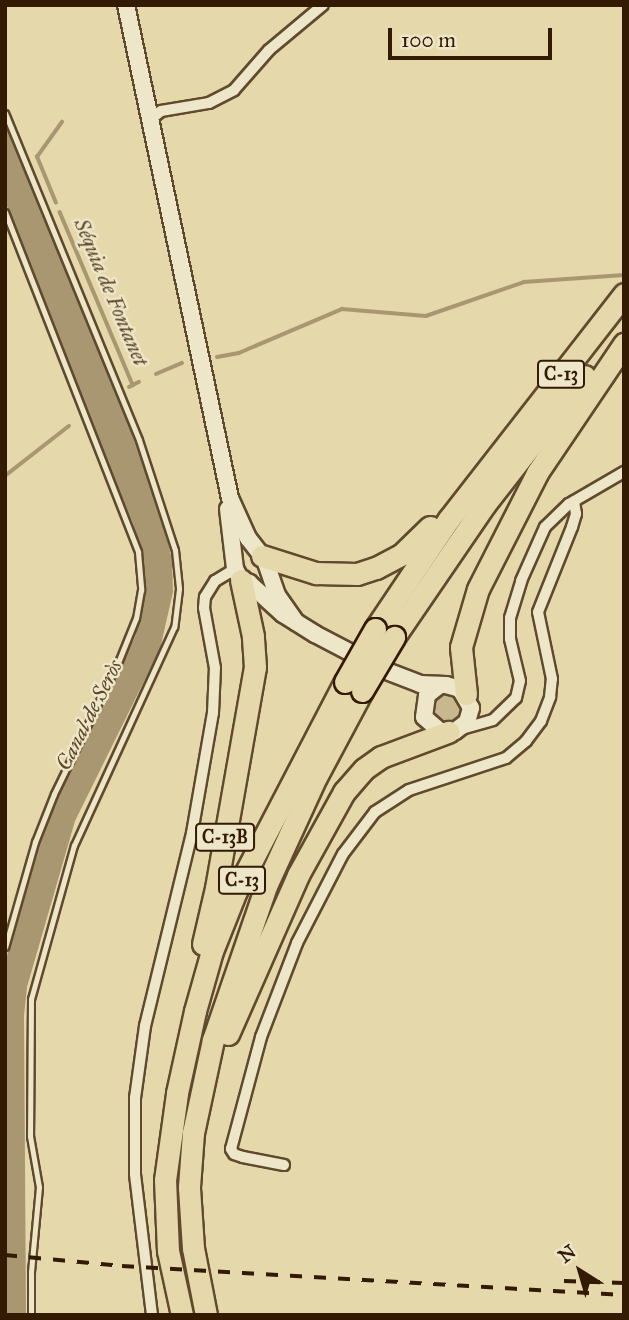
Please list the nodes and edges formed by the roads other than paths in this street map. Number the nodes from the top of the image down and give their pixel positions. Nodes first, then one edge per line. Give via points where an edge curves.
1 (126, 5) edge
2 (323, 5) edge
3 (5, 113) edge
4 (150, 120) junction
5 (5, 212) edge
6 (624, 294) edge
7 (623, 333) edge
8 (528, 415) junction
9 (624, 472) edge
10 (230, 498) junction
11 (574, 501) junction
12 (262, 560) junction
13 (240, 574) junction
14 (296, 622) junction
15 (385, 633) junction
16 (384, 670) junction
17 (354, 686) junction
18 (439, 686) junction
19 (468, 701) junction
20 (423, 709) junction
21 (498, 715) junction
22 (451, 732) junction
23 (5, 947) edge
24 (177, 1093) junction
25 (284, 1165) dead end
26 (191, 1217) junction
27 (31, 1315) edge
28 (152, 1315) edge
29 (182, 1315) edge
30 (206, 1315) edge

1 - 4 street
2 - 4 street via 269,50 234,90 209,103 161,111
3 - 27 lane via 139,440 175,550 179,589 174,627 74,845 31,999 30,1136 40,1187
4 - 10 street
5 - 23 lane via 138,552 141,590 136,618 119,660 35,842
6 - 8 highway, C-13
7 - 15 highway, C-13
7 - 19 highway via 537,473 478,589 461,647
8 - 12 highway via 423,536 389,562 366,572 336,575
8 - 15 highway, C-13 via 449,519
9 - 11 street
10 - 12 street
10 - 13 street
11 - 21 street via 545,527 518,589 509,632 520,686 513,703
11 - 25 street via 572,527 538,612 552,679 541,722 506,758 409,790 375,812 343,855 297,943 261,1037 231,1149 243,1157
12 - 13 street via 247,552
12 - 13 street via 260,580
12 - 14 street via 280,601
13 - 14 street
13 - 24 highway, C-13B via 253,636 254,677 216,888 185,1014
13 - 28 street via 215,581 204,603 215,668 213,713 192,833 145,1026 135,1098 135,1174
14 - 16 street
15 - 17 highway, C-13, bridge
16 - 18 street
16 - 20 street via 410,690
17 - 24 highway, C-13 via 228,911 204,976
17 - 26 highway, C-13 via 233,974 192,1133
18 - 19 street via 454,686
18 - 20 street via 427,695
19 - 21 street
19 - 22 street via 467,722
20 - 22 street via 428,723
21 - 22 street via 481,725
22 - 26 highway via 390,753 364,769 321,830 271,930 221,1054 204,1122
24 - 29 highway, C-13 via 165,1203 168,1251
26 - 30 highway, C-13

